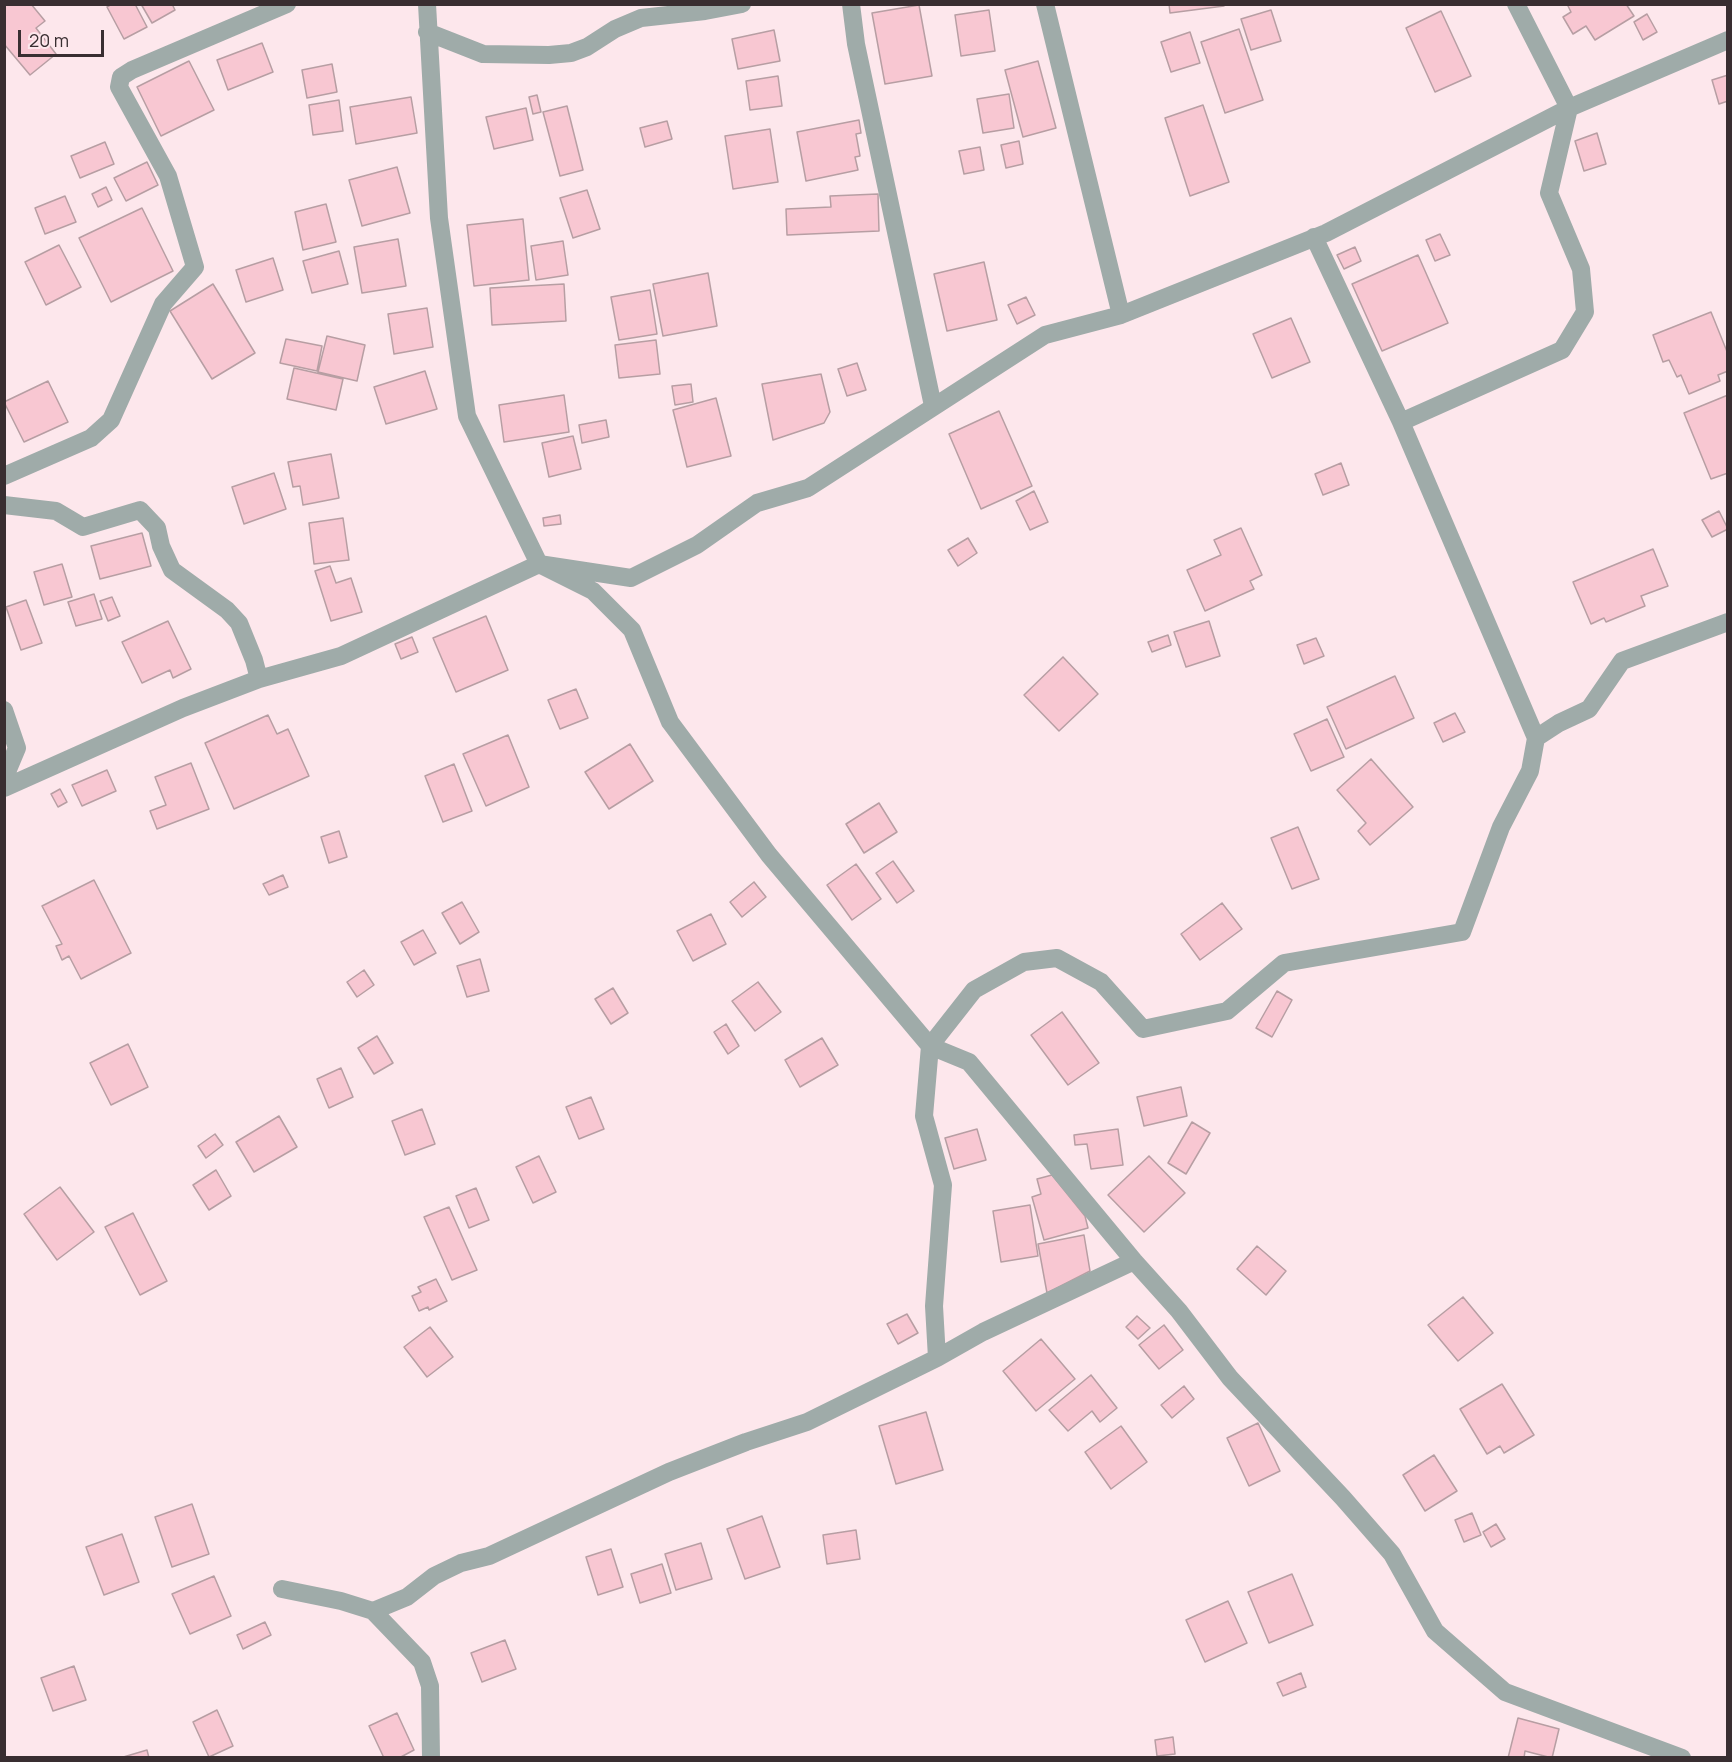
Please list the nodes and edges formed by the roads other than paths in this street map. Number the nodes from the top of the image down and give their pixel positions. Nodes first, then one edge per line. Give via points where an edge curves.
1 (286, 4) edge
2 (427, 4) edge
3 (742, 4) edge
4 (851, 4) edge
5 (1045, 4) edge
6 (1516, 4) edge
7 (427, 32) junction
8 (1728, 40) edge
9 (1569, 108) junction
10 (1314, 237) junction
11 (1121, 315) junction
12 (933, 406) junction
13 (1401, 422) junction
14 (4, 476) edge
15 (4, 505) edge
16 (538, 564) junction
17 (1728, 622) edge
18 (259, 679) junction
19 (4, 710) edge
20 (1536, 738) junction
21 (4, 779) edge
22 (4, 788) edge
23 (930, 1046) junction
24 (1134, 1261) junction
25 (937, 1358) junction
26 (282, 1589) dead end
27 (373, 1611) junction
28 (431, 1758) edge
29 (1682, 1758) edge

1 - 14 street via 121,77 119,87 168,176 195,267 163,304 111,420 91,438
2 - 7 street
3 - 7 street via 641,18 587,47 549,55 483,54
4 - 12 street via 856,44
5 - 11 street
6 - 9 street
7 - 16 street via 440,218 466,417
8 - 9 street
9 - 10 street
9 - 13 street via 1549,193 1581,268 1585,312 1562,350
10 - 11 street
10 - 13 street
11 - 12 street via 1045,335
12 - 16 street via 808,488 757,503 697,545 631,578
13 - 20 street
15 - 18 street via 56,512 83,527 140,510 157,528 172,570 239,623
16 - 18 street via 341,656
16 - 23 street via 593,591 632,630 670,722 769,855
17 - 20 street via 1622,661 1590,710
18 - 22 street via 183,708
19 - 21 street via 17,748
20 - 23 street via 1530,771 1501,827 1462,932 1284,963 1227,1011 1143,1029 1101,982 1057,958 1024,962 974,990
23 - 24 street via 969,1062
23 - 25 street via 924,1116 943,1185 934,1306
24 - 25 street via 983,1332
24 - 29 street via 1179,1311 1230,1378 1392,1554 1435,1631 1505,1692
25 - 27 street via 807,1422 669,1472 489,1556 461,1563 434,1576 407,1597
26 - 27 street
27 - 28 street via 422,1662 430,1686

